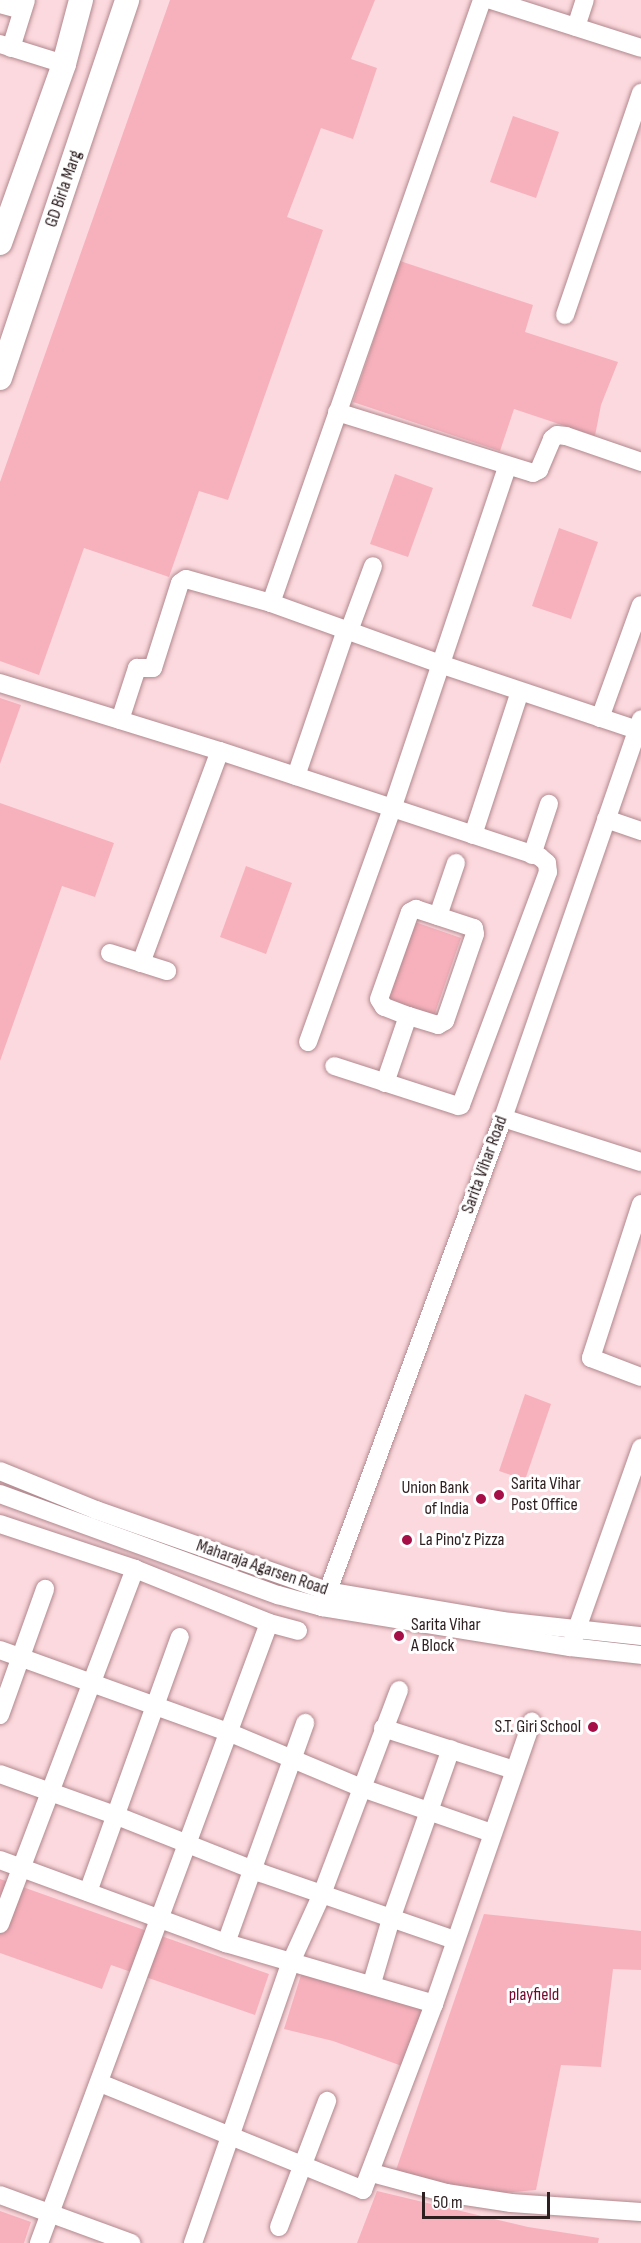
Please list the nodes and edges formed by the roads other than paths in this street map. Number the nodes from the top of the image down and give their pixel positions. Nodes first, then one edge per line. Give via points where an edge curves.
1 (81, 0) edge
2 (128, 0) edge
3 (482, 0) edge
4 (491, 0) edge
5 (585, 0) edge
6 (0, 4) edge
7 (24, 5) edge
8 (576, 27) junction
9 (6, 46) edge
10 (641, 48) edge
11 (64, 64) junction
12 (641, 93) edge
13 (0, 243) edge
14 (41, 256) junction
15 (565, 315) dead end
16 (0, 336) edge
17 (0, 378) edge
18 (337, 412) junction
19 (641, 462) edge
20 (507, 467) junction
21 (373, 566) dead end
22 (271, 603) junction
23 (641, 605) edge
24 (348, 630) junction
25 (440, 664) junction
26 (0, 683) edge
27 (520, 691) junction
28 (600, 718) junction
29 (120, 720) junction
30 (639, 725) edge
31 (220, 751) junction
32 (296, 776) junction
33 (549, 804) dead end
34 (392, 809) junction
35 (606, 819) junction
36 (641, 831) edge
37 (473, 836) junction
38 (532, 855) junction
39 (456, 863) dead end
40 (438, 916) junction
41 (110, 953) dead end
42 (141, 963) junction
43 (167, 971) dead end
44 (408, 1016) junction
45 (308, 1042) dead end
46 (334, 1066) dead end
47 (385, 1083) junction
48 (503, 1118) junction
49 (641, 1162) edge
50 (641, 1204) edge
51 (641, 1377) edge
52 (641, 1448) edge
53 (2, 1477) edge
54 (0, 1494) edge
55 (0, 1524) edge
56 (135, 1569) junction
57 (45, 1589) dead end
58 (324, 1599) junction
59 (269, 1623) junction
60 (577, 1629) junction
61 (298, 1631) dead end
62 (641, 1636) edge
63 (180, 1637) dead end
64 (570, 1647) junction
65 (0, 1650) edge
66 (641, 1655) edge
67 (20, 1659) junction
68 (92, 1685) junction
69 (399, 1690) dead end
70 (157, 1705) junction
71 (0, 1714) edge
72 (532, 1721) dead end
73 (305, 1724) dead end
74 (383, 1728) junction
75 (228, 1732) junction
76 (451, 1749) junction
77 (293, 1759) junction
78 (514, 1770) junction
79 (0, 1774) edge
80 (362, 1788) junction
81 (50, 1792) junction
82 (429, 1812) junction
83 (117, 1816) junction
84 (492, 1833) junction
85 (187, 1843) junction
86 (0, 1860) edge
87 (21, 1867) junction
88 (252, 1869) junction
89 (88, 1892) junction
90 (322, 1894) junction
91 (159, 1918) junction
92 (391, 1919) junction
93 (0, 1924) edge
94 (454, 1940) junction
95 (226, 1943) junction
96 (291, 1962) junction
97 (372, 1983) junction
98 (434, 2004) junction
99 (100, 2083) junction
100 (327, 2101) dead end
101 (231, 2135) junction
102 (301, 2166) junction
103 (372, 2173) junction
104 (0, 2195) edge
105 (641, 2212) edge
106 (50, 2213) junction
107 (279, 2227) dead end
108 (39, 2243) edge
109 (131, 2243) edge
110 (193, 2243) edge

1 - 11 main road
2 - 14 main road, GD Birla Marg
3 - 18 street
4 - 8 street
5 - 8 street
6 - 7 street
7 - 9 street
8 - 10 street
9 - 11 street
11 - 13 main road
12 - 15 street
14 - 16 main road via 16,288
14 - 17 main road, GD Birla Marg
18 - 20 street
18 - 22 street
19 - 20 street via 557,435 539,470 533,473
20 - 25 street
21 - 24 street
22 - 24 street
22 - 29 street via 192,579 183,580 153,668 137,668
23 - 28 street
24 - 25 street
24 - 32 street
25 - 27 street
25 - 34 street
26 - 29 street
27 - 28 street
27 - 37 street
28 - 30 street
29 - 31 street
30 - 35 street, Sarita Vihar Road
31 - 32 street
31 - 42 street
32 - 34 street
33 - 38 street
34 - 37 street
34 - 45 street
35 - 36 street
35 - 48 street, Sarita Vihar Road
37 - 38 street
38 - 47 street via 547,863 548,872 464,1102 458,1106
39 - 40 street
40 - 44 street via 416,909 410,912 380,995 384,1007
40 - 44 street via 474,928 476,934 445,1021 438,1025
41 - 42 street
42 - 43 street
44 - 47 street
46 - 47 street
48 - 49 street
48 - 58 street, Sarita Vihar Road
50 - 51 street via 591,1358
52 - 60 street
53 - 58 street, Maharaja Agarsen Road
54 - 58 street, Maharaja Agarsen Road via 278,1595
55 - 56 street
56 - 59 street
56 - 68 street
57 - 67 street
58 - 60 street, Maharaja Agarsen Road
58 - 64 street, Maharaja Agarsen Road
59 - 61 street
59 - 75 street
60 - 62 street, Maharaja Agarsen Road
60 - 64 street
63 - 70 street
64 - 66 street, Maharaja Agarsen Road
65 - 67 street
67 - 68 street
67 - 71 street
68 - 70 street
68 - 81 street
69 - 74 street
70 - 75 street
70 - 83 street
72 - 78 street
73 - 77 street
74 - 76 street
74 - 80 street
75 - 77 street
75 - 85 street
76 - 78 street
76 - 82 street
77 - 80 street
77 - 88 street
78 - 84 street
79 - 81 street
80 - 82 street
80 - 90 street
81 - 83 street
81 - 87 street
82 - 84 street
82 - 92 street
83 - 85 street
83 - 89 street
84 - 94 street
85 - 88 street
85 - 91 street
86 - 87 street
87 - 89 street
87 - 93 street
88 - 90 street
88 - 95 street
89 - 91 street
90 - 92 street
90 - 96 street
91 - 95 street
91 - 99 street
92 - 94 street
92 - 97 street
94 - 98 street
95 - 96 street
96 - 97 street
96 - 101 street
97 - 98 street
98 - 103 street
99 - 101 street
99 - 106 street
100 - 102 street
101 - 102 street
101 - 110 street
102 - 103 street via 363,2190
102 - 107 street
103 - 105 street via 446,2193 511,2203
104 - 106 street
106 - 108 street
106 - 109 street

